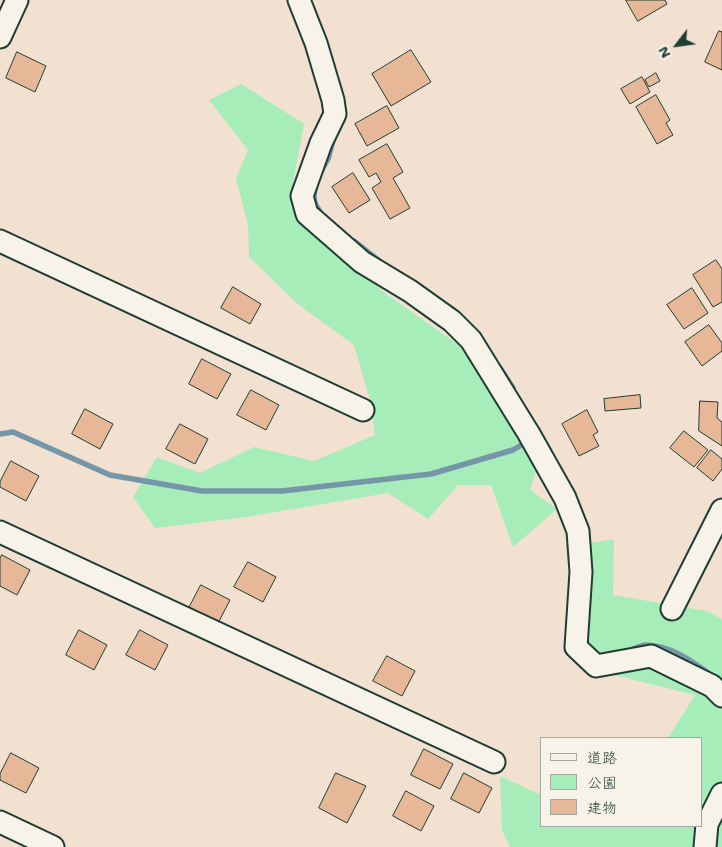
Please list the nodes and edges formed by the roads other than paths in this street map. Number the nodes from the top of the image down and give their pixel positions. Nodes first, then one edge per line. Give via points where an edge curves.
1 (18, 0) edge
2 (300, 0) edge
3 (0, 37) edge
4 (0, 241) edge
5 (363, 410) dead end
6 (722, 510) edge
7 (0, 532) edge
8 (672, 609) dead end
9 (722, 696) edge
10 (494, 762) dead end
11 (722, 794) edge
12 (0, 822) edge
13 (53, 847) edge
14 (705, 847) edge

1 - 3 street
2 - 9 street via 316,43 335,114 302,196 308,214 362,262 410,291 471,340 532,439 565,498 578,531 581,572 576,647 596,666 651,656 712,686
4 - 5 street
6 - 8 street
7 - 10 street
11 - 14 street via 707,824
12 - 13 street

